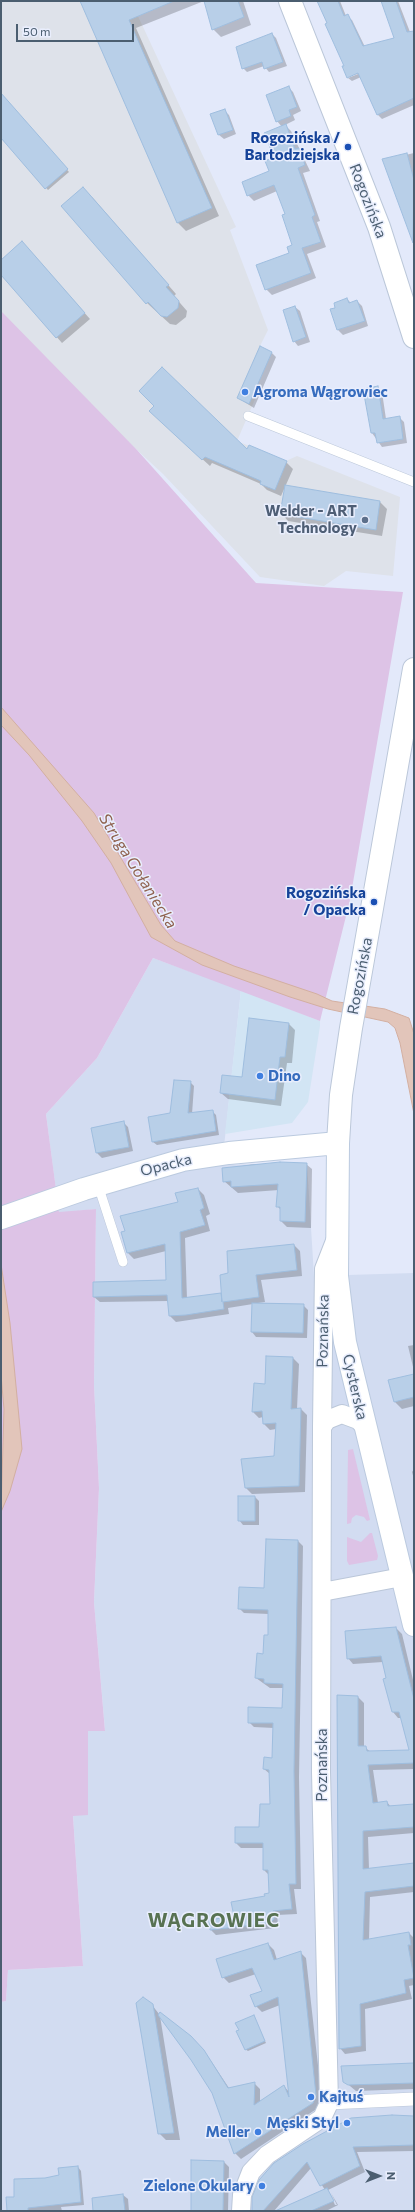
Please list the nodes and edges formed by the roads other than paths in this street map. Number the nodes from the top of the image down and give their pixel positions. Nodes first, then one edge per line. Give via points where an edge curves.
1 (290, 1) edge
2 (414, 337) edge
3 (248, 416) dead end
4 (414, 482) edge
5 (414, 669) edge
6 (338, 1143) junction
7 (98, 1184) junction
8 (1, 1218) edge
9 (336, 1237) junction
10 (123, 1262) dead end
11 (322, 1427) junction
12 (364, 1427) junction
13 (402, 1577) junction
14 (322, 1592) junction
15 (414, 1625) edge
16 (414, 2099) edge
17 (329, 2103) junction
18 (241, 2211) edge

1 - 2 main road, Rogozińska via 379,227
3 - 4 lane
5 - 6 main road, Rogozińska via 351,1028 341,1094
6 - 7 main road, Opacka via 205,1156
6 - 9 main road, Cysterska
7 - 8 main road, Opacka
7 - 10 lane
9 - 11 street, Poznańska via 324,1269
9 - 12 main road, Cysterska via 337,1276 344,1335
11 - 12 street via 327,1420 342,1414 358,1420
11 - 14 street, Poznańska
12 - 13 main road, Cysterska
13 - 14 street
13 - 15 main road, Cysterska
14 - 17 street, Poznańska via 321,1772
16 - 17 street
17 - 18 street via 322,2118 266,2155 251,2172 242,2195

